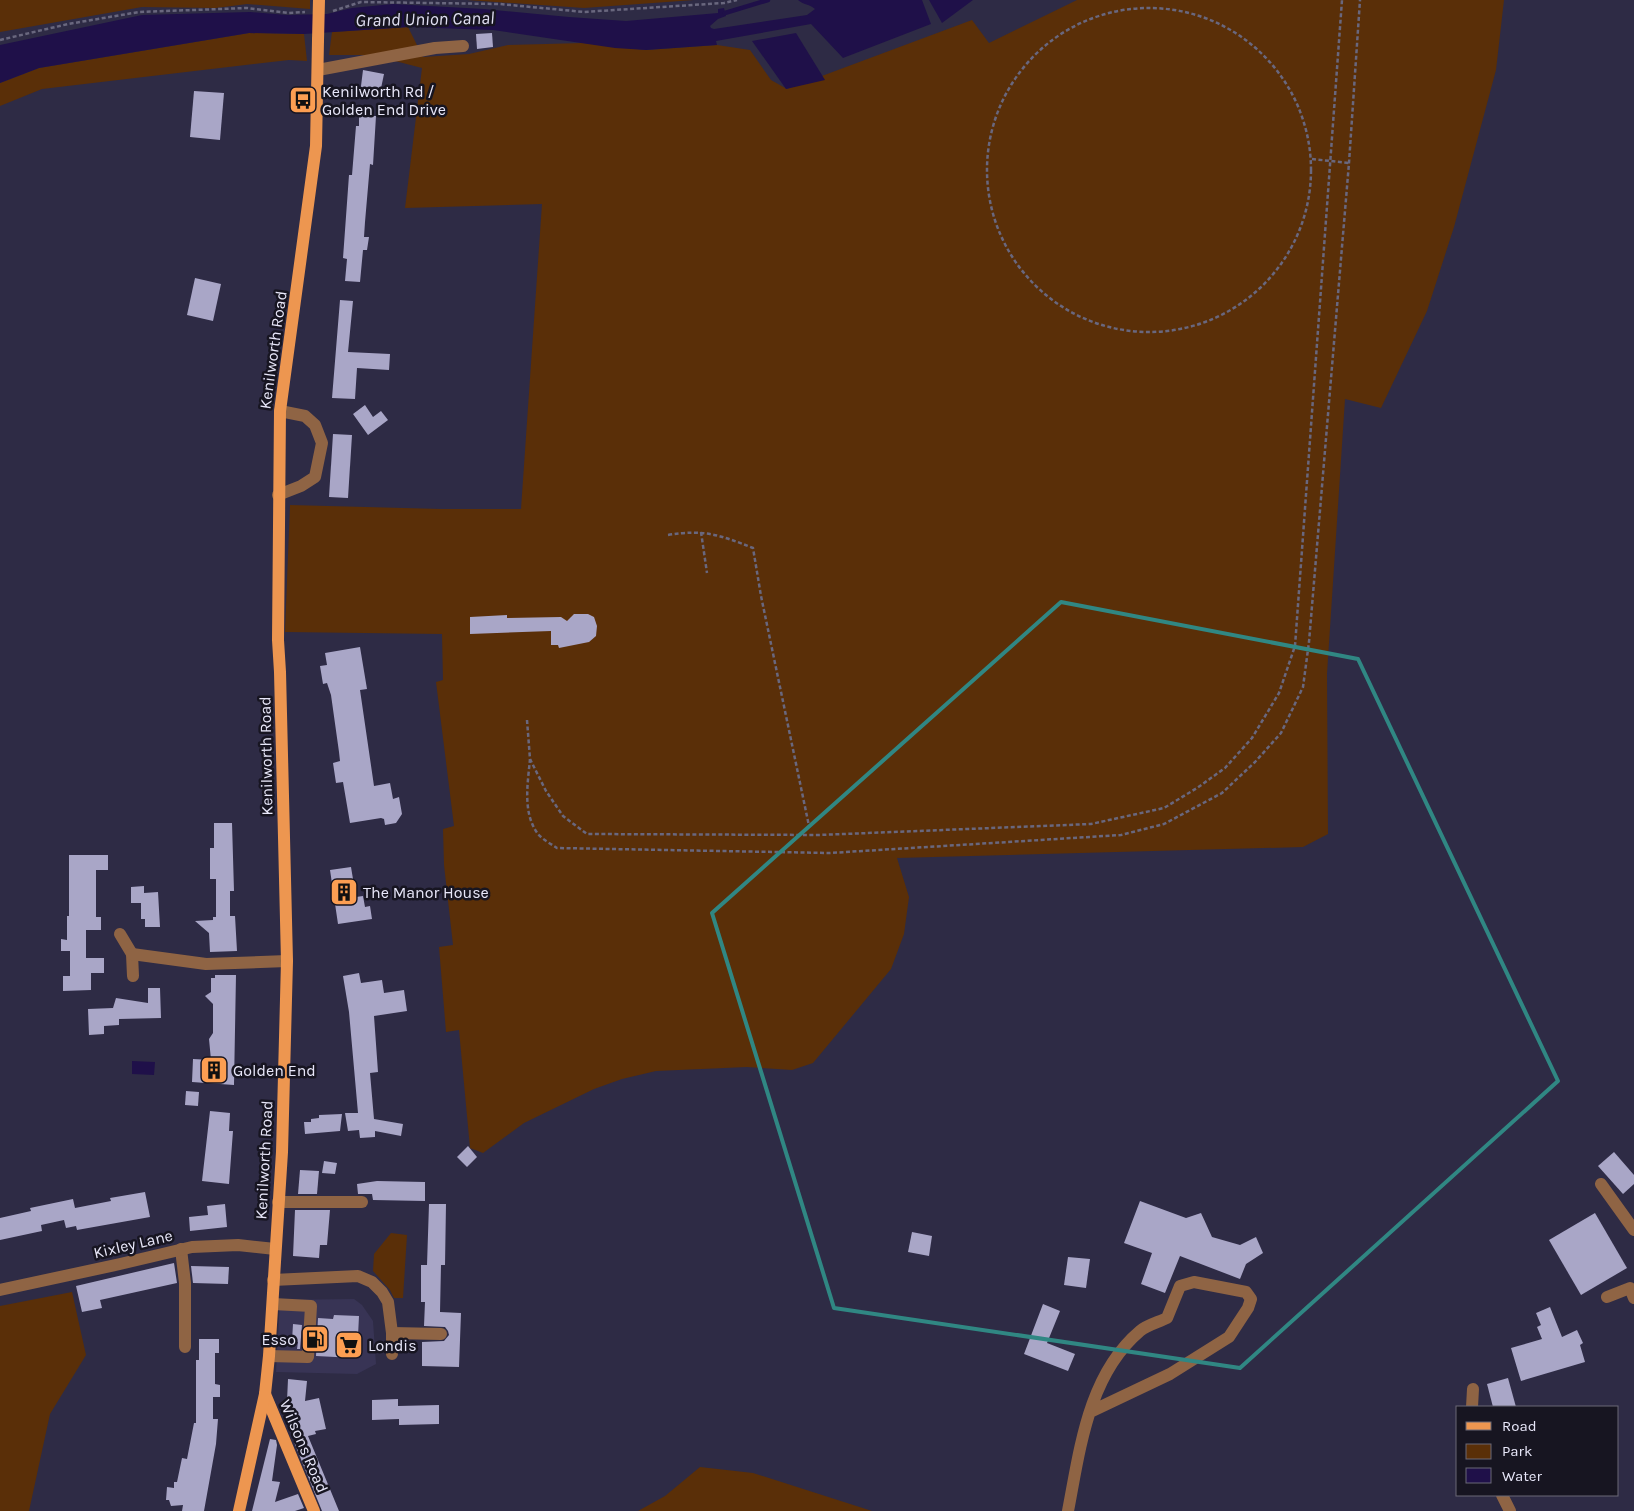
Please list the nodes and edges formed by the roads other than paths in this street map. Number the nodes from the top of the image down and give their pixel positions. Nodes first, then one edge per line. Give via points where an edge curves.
1 (319, 0) edge
2 (463, 46) dead end
3 (318, 70) junction
4 (280, 411) junction
5 (278, 495) junction
6 (120, 934) dead end
7 (132, 954) junction
8 (287, 961) junction
9 (133, 976) dead end
10 (1601, 1184) dead end
11 (278, 1202) junction
12 (362, 1202) dead end
13 (1634, 1230) edge
14 (181, 1249) junction
15 (275, 1249) junction
16 (273, 1280) junction
17 (1633, 1288) edge
18 (0, 1290) edge
19 (1607, 1297) dead end
20 (272, 1304) junction
21 (392, 1334) junction
22 (441, 1334) dead end
23 (185, 1347) dead end
24 (392, 1354) dead end
25 (269, 1356) junction
26 (1473, 1389) dead end
27 (265, 1394) junction
28 (1472, 1406) edge
29 (1090, 1412) junction
30 (1502, 1496) edge
31 (239, 1511) edge
32 (314, 1511) edge
33 (1068, 1511) edge
34 (1510, 1511) edge

1 - 3 main road, Kenilworth Road, bridge
2 - 3 street via 435,48
3 - 4 main road, Kenilworth Road via 316,146
4 - 5 main road, Kenilworth Road
4 - 5 street via 305,416 315,425 322,443 315,476 301,486
5 - 8 main road, Kenilworth Road via 278,640
6 - 7 street
7 - 8 street via 206,964
7 - 9 street
8 - 11 main road, Kenilworth Road
10 - 13 street
11 - 12 street
11 - 15 main road, Kenilworth Road
14 - 15 street, Kixley Lane via 213,1245
14 - 18 street, Kixley Lane
14 - 23 street via 185,1283
15 - 16 main road, Kenilworth Road
16 - 20 main road, Kenilworth Road
16 - 21 street via 358,1276 372,1282 388,1302
17 - 19 street
20 - 25 main road, Kenilworth Road
20 - 25 street via 311,1306 311,1315 308,1357
21 - 22 street
21 - 24 street
25 - 27 main road, Kenilworth Road
26 - 28 street
27 - 31 main road, Kenilworth Road
27 - 32 main road, Wilsons Road
29 - 29 street via 1100,1383 1120,1351 1141,1330 1167,1318 1180,1286 1194,1282 1246,1292 1251,1300 1248,1308 1229,1337 1170,1374
29 - 33 street
30 - 34 street

